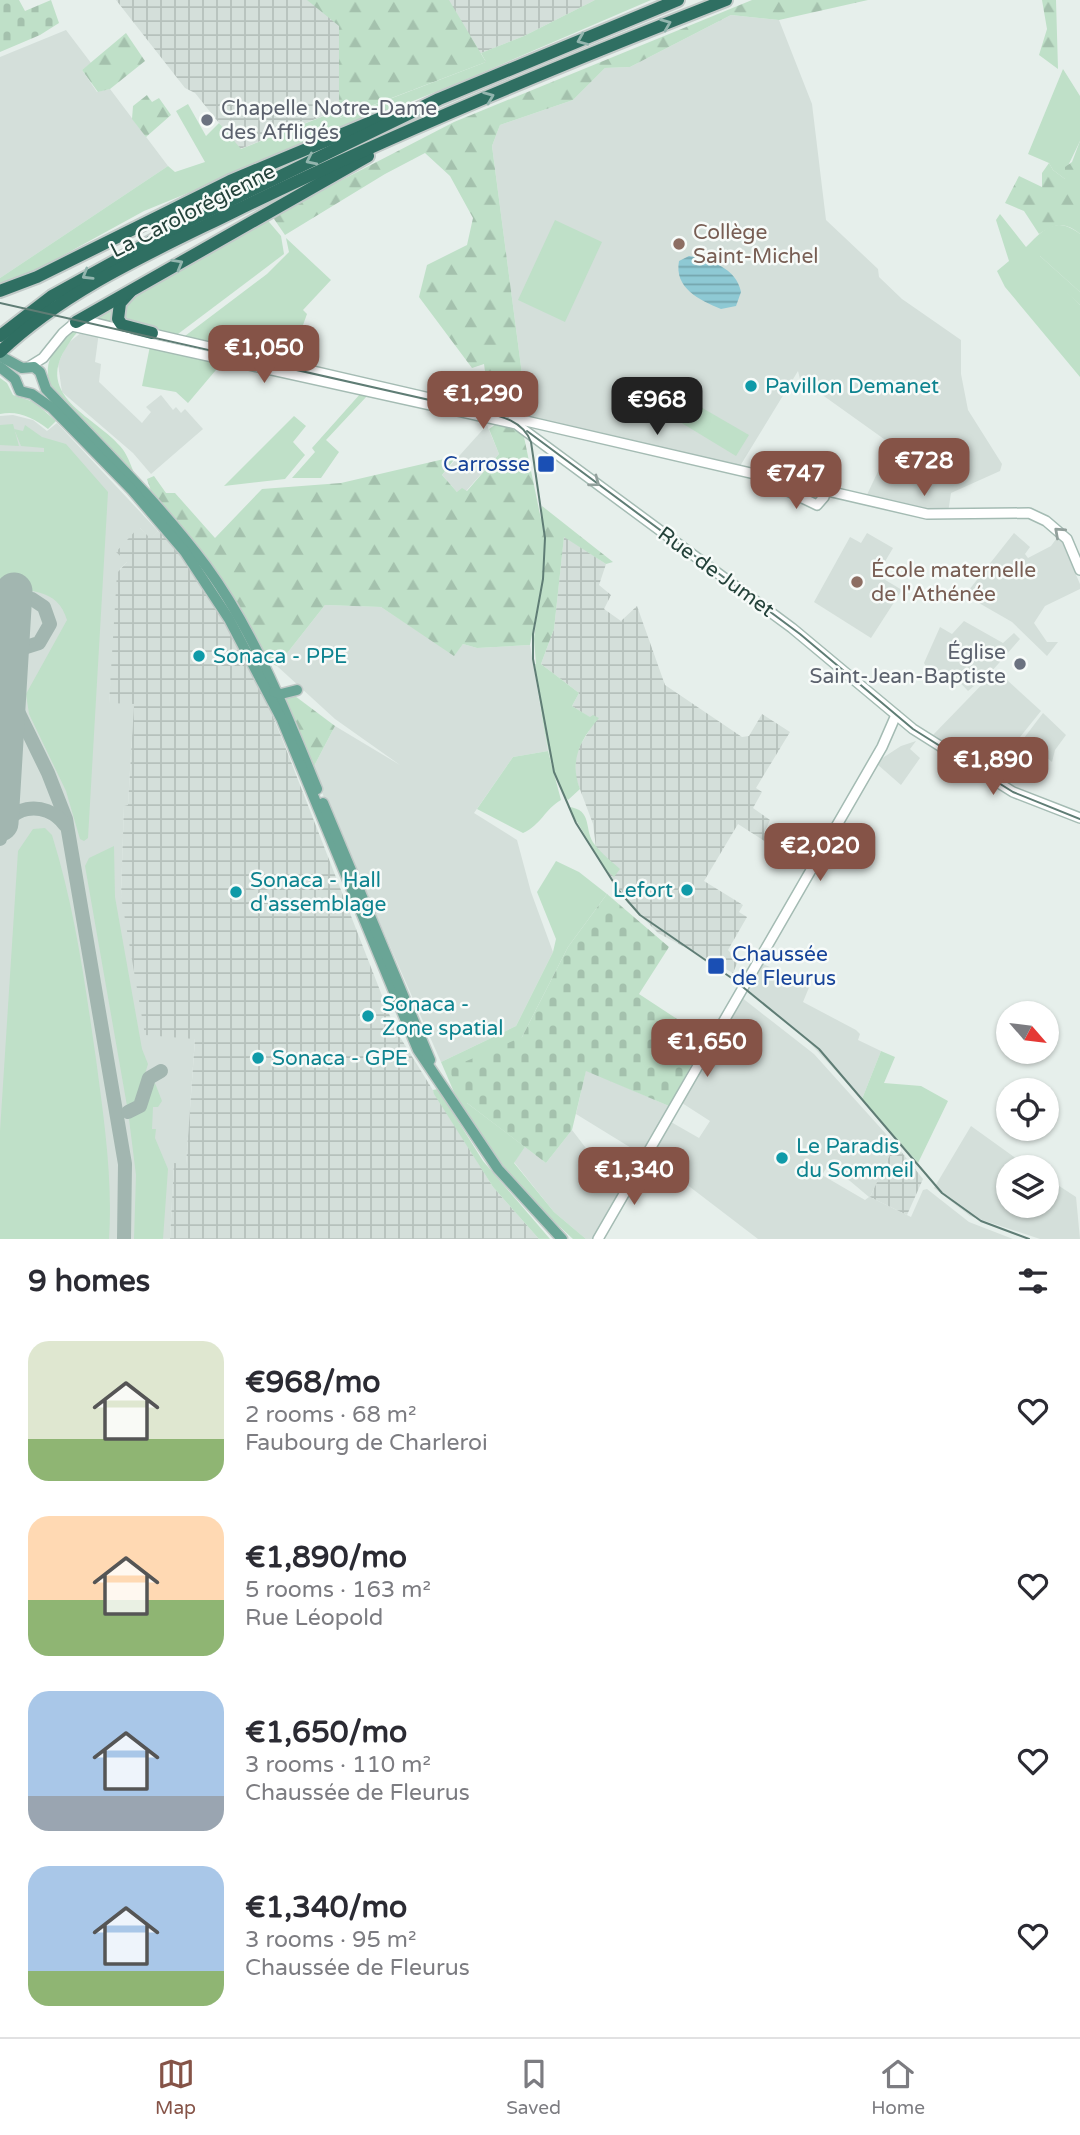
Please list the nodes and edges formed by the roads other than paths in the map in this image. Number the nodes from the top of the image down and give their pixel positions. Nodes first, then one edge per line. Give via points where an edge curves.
1 (678, 0) edge
2 (726, 0) edge
3 (439, 99) junction
4 (425, 123) junction
5 (135, 288) junction
6 (0, 291) edge
7 (74, 324) junction
8 (152, 333) junction
9 (0, 336) edge
10 (0, 354) edge
11 (43, 358) junction
12 (0, 367) edge
13 (18, 371) junction
14 (42, 376) junction
15 (32, 394) junction
16 (537, 432) junction
17 (589, 439) junction
18 (116, 472) junction
19 (140, 484) junction
20 (807, 488) junction
21 (824, 494) junction
22 (802, 498) junction
23 (1080, 570) edge
24 (262, 678) junction
25 (297, 690) dead end
26 (280, 696) junction
27 (896, 715) junction
28 (1080, 818) edge
29 (433, 1071) junction
30 (562, 1239) edge
31 (598, 1239) edge

1 -> 3 highway, La Carolorégienne
4 -> 2 highway, La Carolorégienne
3 - 6 highway via 424,99 230,181
3 -> 9 highway, La Carolorégienne via 143,243 52,296
5 -> 4 highway via 327,177 414,134
4 - 10 highway, La Carolorégienne via 148,254 58,307
5 - 7 highway
5 - 8 highway via 120,303 118,319 122,325
7 - 8 main road
7 - 11 main road
7 - 16 main road
8 - 16 main road
10 - 13 main road
11 - 13 main road
11 - 14 main road
12 - 13 main road
13 - 14 main road
13 - 15 main road via 20,391
14 - 15 main road via 40,389
14 - 19 main road via 46,389
15 - 18 main road via 65,419
16 - 17 main road
16 -> 27 main road, Rue de Jumet via 800,634
17 - 20 main road
17 - 22 main road via 770,482
18 - 19 main road via 134,486
18 - 24 main road via 185,552
19 - 26 main road via 207,567
20 - 21 main road
20 - 22 main road
21 - 22 main road via 817,505
23 -> 21 main road via 1072,546 1035,515 927,514
24 - 26 main road
24 - 29 main road via 410,1033
25 - 26 main road
26 - 29 main road
27 - 28 main road, Rue de Jumet via 1013,792
27 - 31 main road via 870,768
29 - 30 main road via 498,1169

